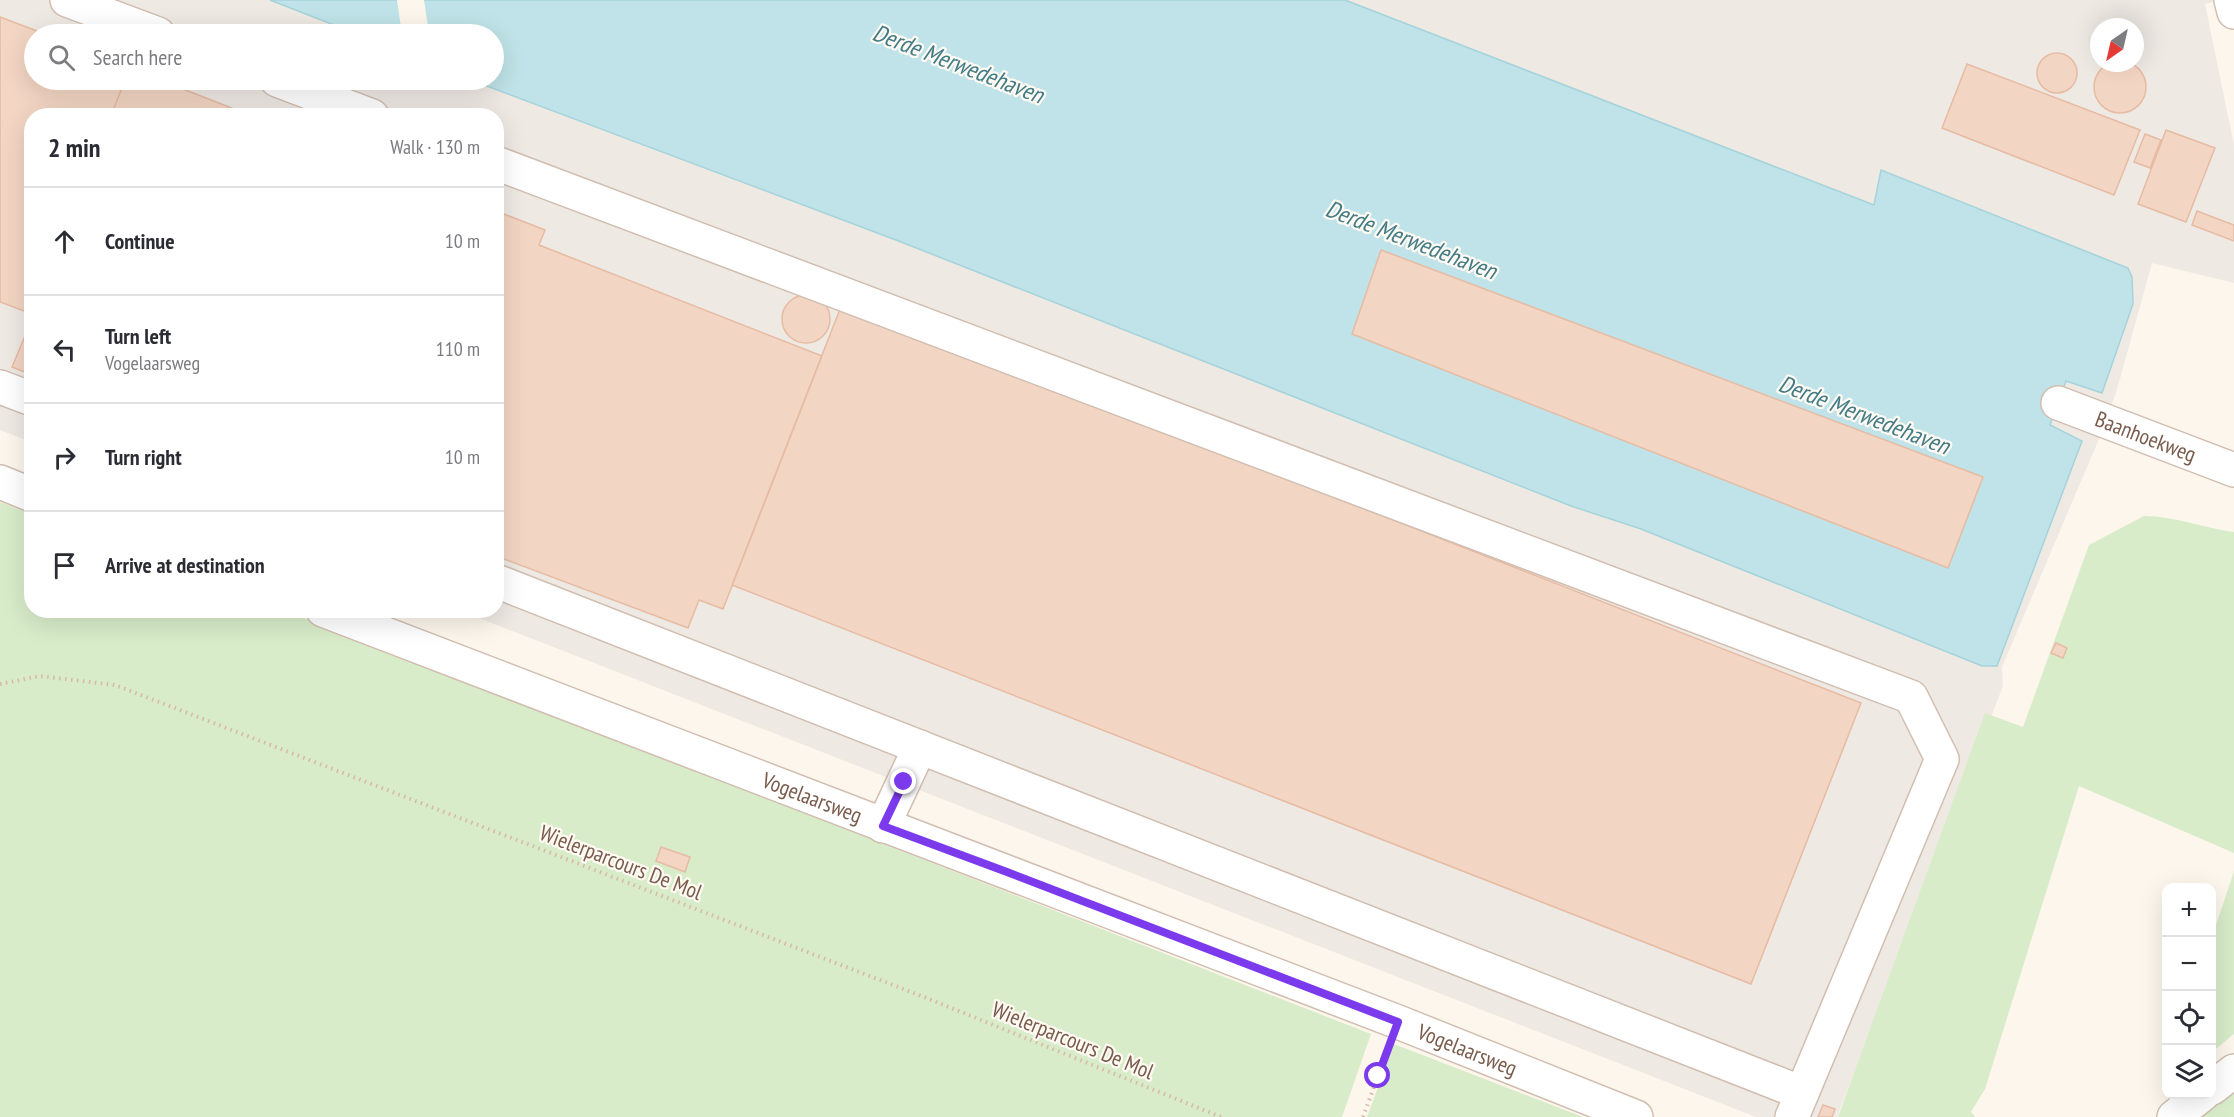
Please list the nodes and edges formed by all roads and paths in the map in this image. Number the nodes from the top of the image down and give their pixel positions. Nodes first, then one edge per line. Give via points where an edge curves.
1 (67, 0) edge
2 (2231, 0) edge
3 (2234, 12) edge
4 (131, 24) edge
5 (303, 90) edge
6 (351, 108) edge
7 (504, 166) edge
8 (0, 387) edge
9 (24, 396) edge
10 (2058, 403) dead end
11 (2234, 470) edge
12 (0, 482) edge
13 (24, 492) edge
14 (504, 584) edge
15 (344, 618) edge
16 (0, 684) edge
17 (920, 747) junction
18 (883, 826) junction
19 (1398, 1022) junction
20 (2234, 1071) edge
21 (2216, 1084) edge
22 (2198, 1099) edge
23 (1797, 1105) edge
24 (1364, 1116) edge
25 (1221, 1117) edge
26 (1636, 1117) edge
27 (2174, 1117) edge

1 - 4 street
2 - 3 street
5 - 6 street
7 - 23 street via 1911,697 1942,759
8 - 9 street
10 - 11 street, Baanhoekweg
12 - 13 street
14 - 17 street
15 - 18 street, Vogelaarsweg
16 - 25 path, Wielerparcours De Mol via 40,675 115,685 924,997
17 - 18 street
17 - 23 street
18 - 19 street, Vogelaarsweg
19 - 24 path
19 - 26 street, Vogelaarsweg
20 - 21 street
22 - 27 street

